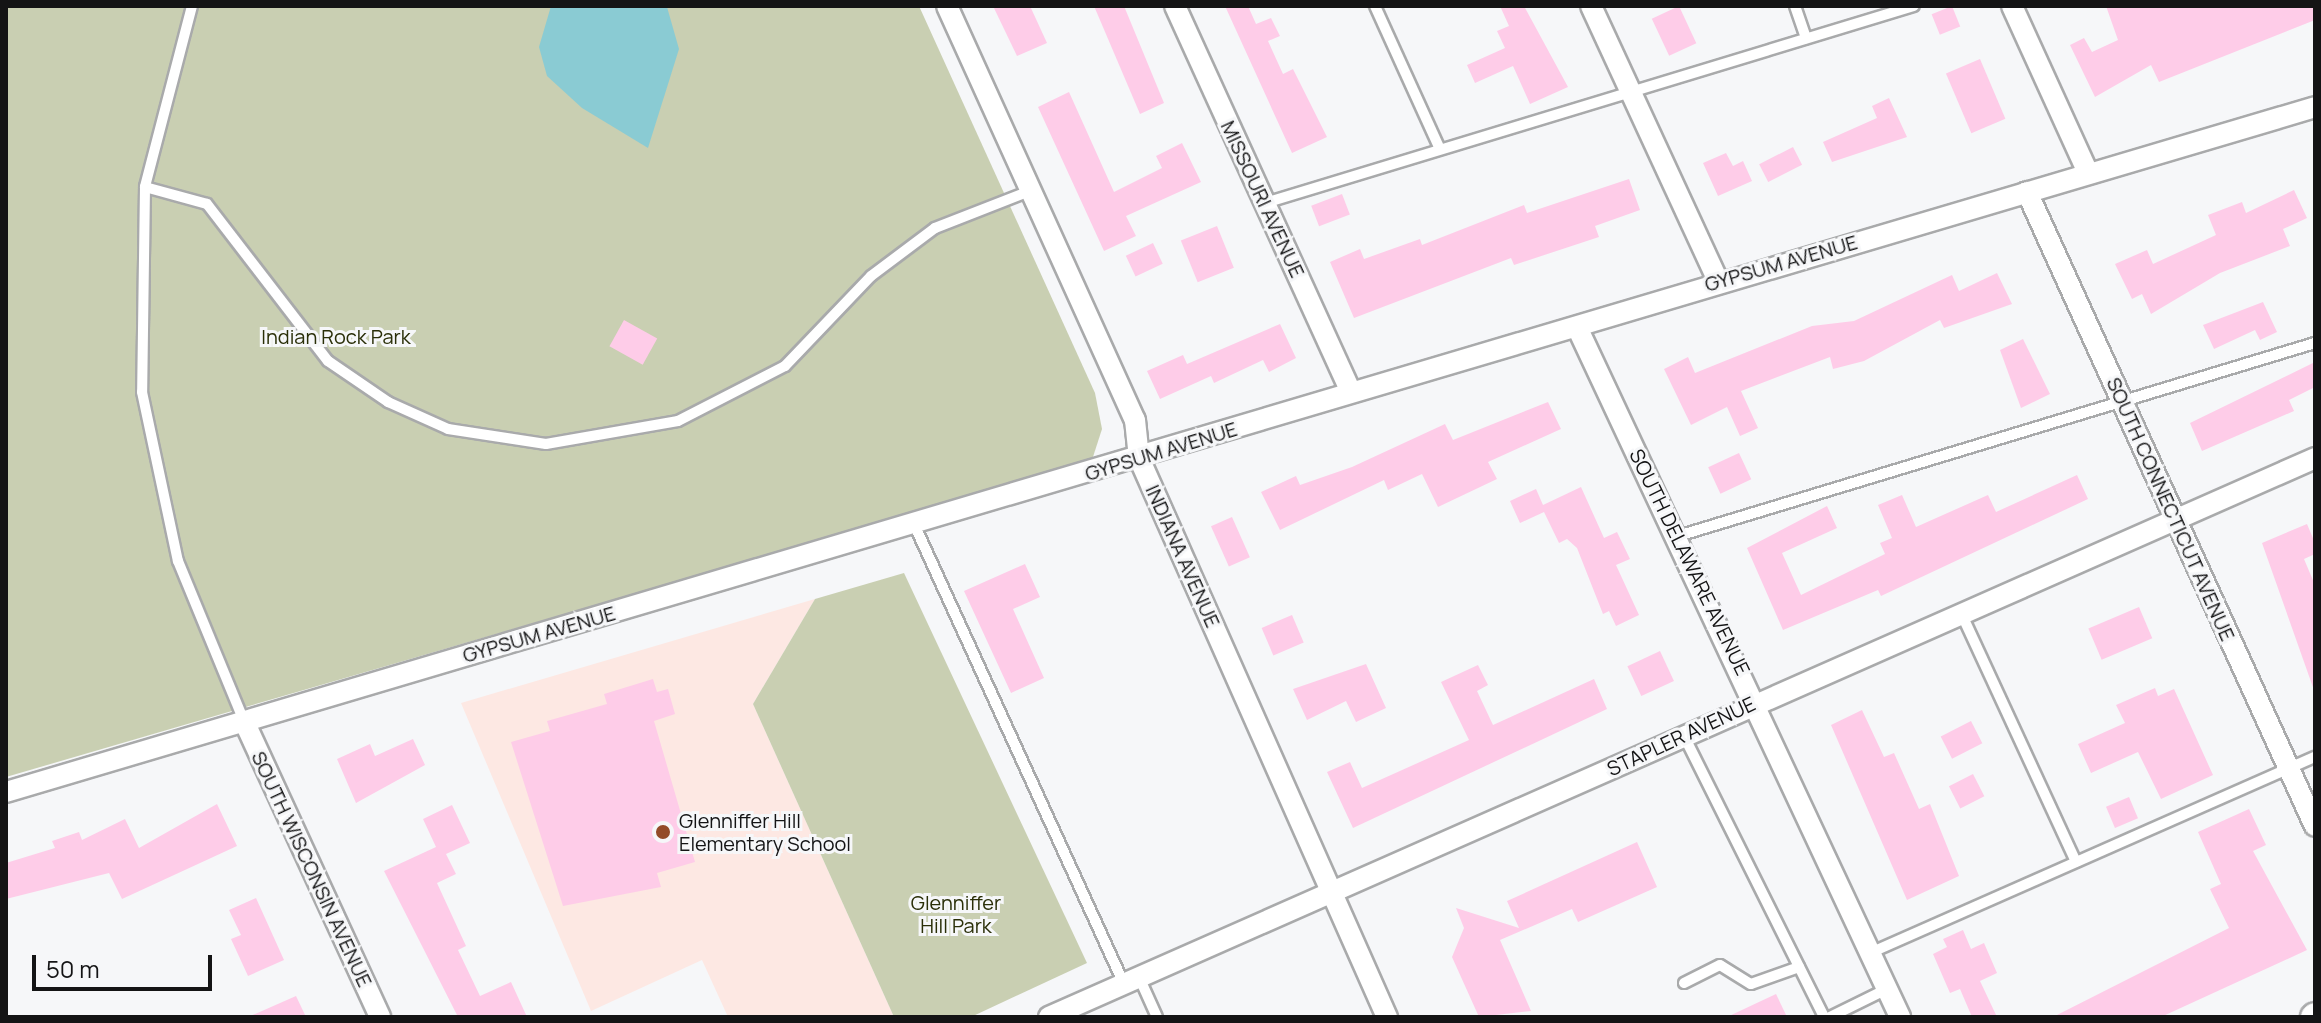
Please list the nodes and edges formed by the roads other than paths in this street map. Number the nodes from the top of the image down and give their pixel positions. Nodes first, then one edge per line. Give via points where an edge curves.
1 (192, 6) edge
2 (947, 6) edge
3 (1175, 6) edge
4 (1375, 6) edge
5 (1591, 6) edge
6 (1795, 6) edge
7 (1914, 6) edge
8 (2012, 6) edge
9 (1806, 38) junction
10 (1629, 89) junction
11 (2315, 107) edge
12 (1440, 149) junction
13 (2088, 173) junction
14 (145, 187) junction
15 (1030, 191) junction
16 (2027, 192) junction
17 (1265, 203) junction
18 (1718, 281) junction
19 (1577, 327) junction
20 (2315, 343) edge
21 (1351, 392) junction
22 (2122, 401) junction
23 (1139, 458) junction
24 (2315, 458) edge
25 (2175, 518) junction
26 (914, 524) junction
27 (1678, 536) junction
28 (1960, 612) junction
29 (1757, 701) junction
30 (244, 721) junction
31 (1684, 736) junction
32 (2315, 757) edge
33 (2289, 769) junction
34 (6, 792) edge
35 (2315, 826) edge
36 (2076, 862) junction
37 (1331, 893) junction
38 (1870, 953) junction
39 (1799, 967) junction
40 (1132, 980) junction
41 (1684, 983) dead end
42 (1887, 989) junction
43 (380, 1017) edge
44 (1049, 1017) edge
45 (1157, 1017) edge
46 (1387, 1017) edge
47 (1824, 1017) edge
48 (1830, 1017) edge
49 (1900, 1017) edge

1 - 14 lane
2 - 15 street, INDIANA AVENUE
3 - 17 street, MISSOURI AVENUE
4 - 12 lane
5 - 10 street
6 - 9 lane
7 - 9 lane
8 - 13 street
9 - 10 lane
10 - 12 lane
10 - 18 street
11 - 13 street, GYPSUM AVENUE
12 - 17 lane
13 - 16 street, GYPSUM AVENUE
14 - 15 lane via 207,204 328,361 388,402 448,429 546,444 678,421 785,366 871,276 935,228
14 - 30 lane via 142,392 178,561
15 - 23 street, INDIANA AVENUE via 1135,420
16 - 18 street, GYPSUM AVENUE
16 - 22 street, SOUTH CONNECTICUT AVENUE
17 - 21 street, MISSOURI AVENUE
18 - 19 street, GYPSUM AVENUE
19 - 21 street, GYPSUM AVENUE
19 - 27 street, SOUTH DELAWARE AVENUE
20 - 22 lane
21 - 23 street, GYPSUM AVENUE
22 - 25 street, SOUTH CONNECTICUT AVENUE
22 - 27 lane
23 - 26 street, GYPSUM AVENUE
23 - 37 street, INDIANA AVENUE
24 - 25 street, STAPLER AVENUE
25 - 28 street, STAPLER AVENUE
25 - 33 street, SOUTH CONNECTICUT AVENUE
26 - 30 street, GYPSUM AVENUE
26 - 40 lane
27 - 29 street, SOUTH DELAWARE AVENUE
28 - 29 street, STAPLER AVENUE
28 - 36 lane
29 - 31 street, STAPLER AVENUE
29 - 38 street, SOUTH DELAWARE AVENUE
30 - 34 street, GYPSUM AVENUE
30 - 43 street, SOUTH WISCONSIN AVENUE
31 - 37 street, STAPLER AVENUE
31 - 39 lane
32 - 33 lane
33 - 35 street, SOUTH CONNECTICUT AVENUE
33 - 36 lane
36 - 38 lane
37 - 40 street, STAPLER AVENUE
37 - 46 street, INDIANA AVENUE
38 - 42 street, SOUTH DELAWARE AVENUE
39 - 41 lane via 1751,984 1720,965
39 - 47 lane
40 - 44 street, STAPLER AVENUE
40 - 45 lane
42 - 48 lane
42 - 49 street, SOUTH DELAWARE AVENUE

